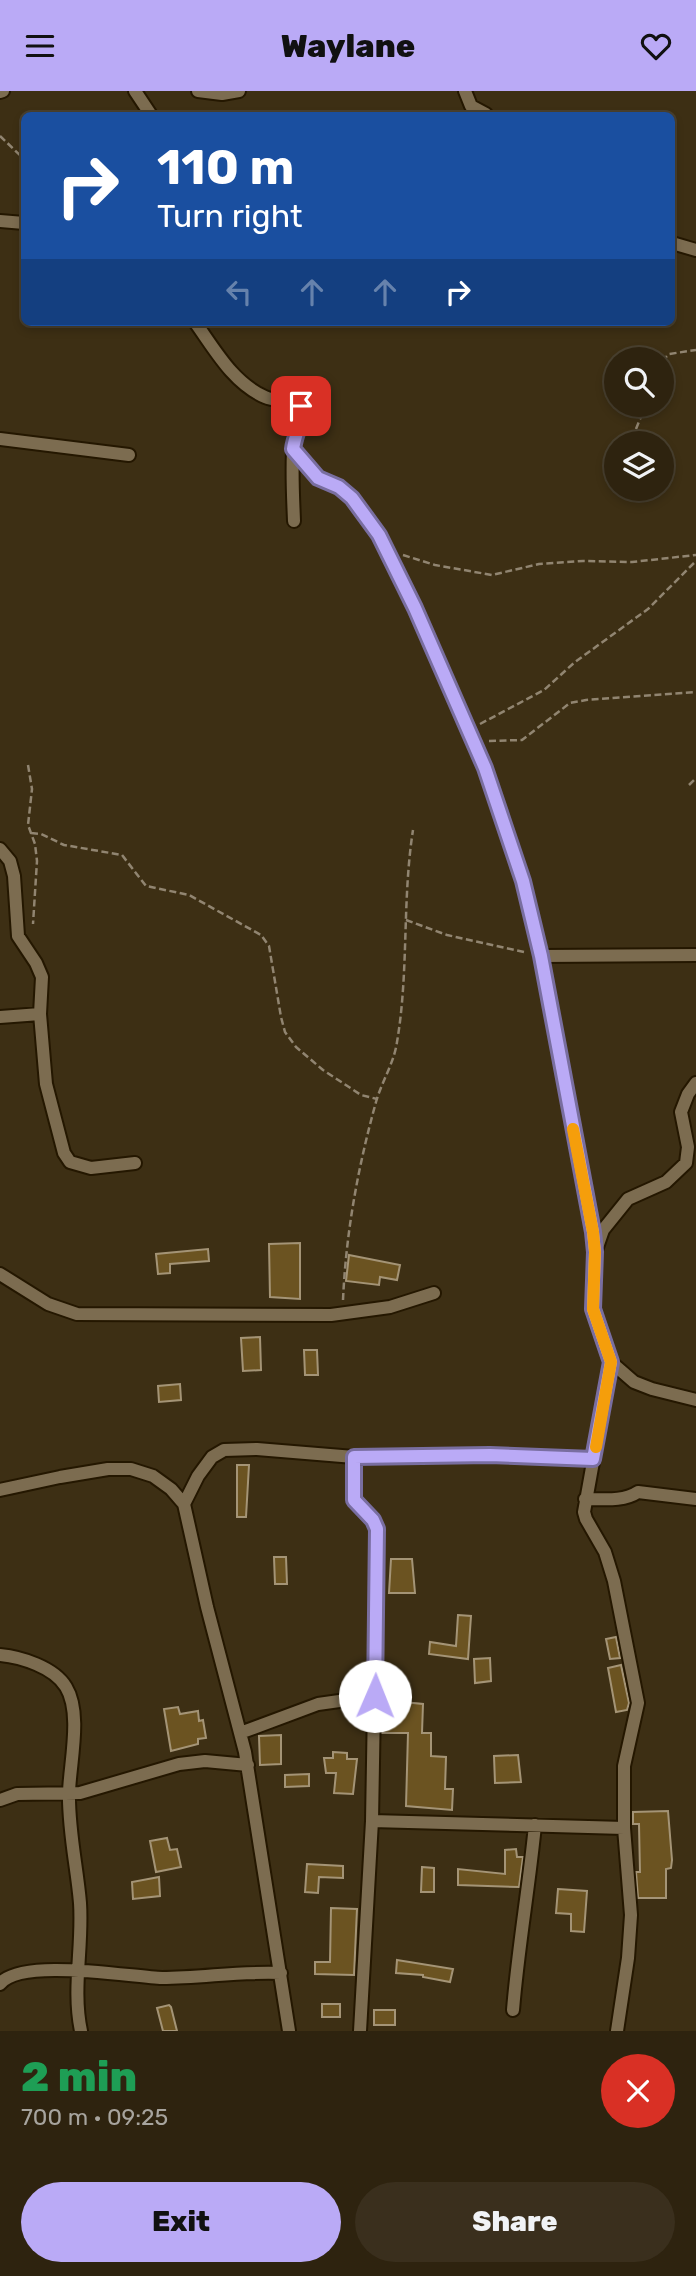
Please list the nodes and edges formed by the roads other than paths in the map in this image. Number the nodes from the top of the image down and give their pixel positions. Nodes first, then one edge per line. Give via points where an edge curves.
1 (135, 91) edge
2 (198, 91) edge
3 (239, 91) edge
4 (465, 91) edge
5 (149, 112) edge
6 (482, 112) edge
7 (0, 221) edge
8 (21, 223) edge
9 (675, 244) edge
10 (696, 250) edge
11 (198, 326) edge
12 (0, 439) edge
13 (293, 449) junction
14 (129, 455) dead end
15 (294, 521) dead end
16 (0, 849) edge
17 (696, 955) edge
18 (541, 956) junction
19 (40, 1014) junction
20 (0, 1017) edge
21 (696, 1083) edge
22 (135, 1163) dead end
23 (595, 1252) junction
24 (0, 1274) edge
25 (433, 1293) dead end
26 (611, 1362) junction
27 (696, 1400) edge
28 (354, 1457) junction
29 (593, 1459) junction
30 (0, 1490) edge
31 (585, 1499) junction
32 (696, 1499) edge
33 (184, 1504) junction
34 (0, 1655) edge
35 (375, 1696) junction
36 (240, 1733) junction
37 (248, 1765) junction
38 (69, 1794) junction
39 (0, 1800) edge
40 (372, 1821) junction
41 (535, 1825) junction
42 (624, 1828) junction
43 (78, 1969) junction
44 (281, 1973) junction
45 (0, 1985) edge
46 (513, 2010) dead end
47 (81, 2031) edge
48 (289, 2031) edge
49 (360, 2031) edge
50 (617, 2031) edge

1 - 5 street
2 - 3 street
4 - 6 street via 471,106
7 - 8 street
9 - 10 street
11 - 13 street via 241,384 274,401 301,406
12 - 14 street
13 - 15 street
13 - 18 street via 318,478 352,498 415,608 503,815
16 - 19 street via 10,860 14,876 18,936 42,977
17 - 18 street
18 - 23 street
19 - 20 street
19 - 22 street via 46,1084 64,1153 70,1162 90,1168
21 - 23 street via 681,1112 688,1147 686,1163 666,1182 628,1199 603,1230
23 - 26 street via 593,1309
24 - 25 street via 48,1304 77,1314 342,1314 390,1307
26 - 27 street via 634,1382
26 - 29 street
28 - 29 street
28 - 33 street via 224,1450 212,1457
28 - 35 street via 354,1500 377,1529
29 - 31 street
30 - 33 street via 96,1471 131,1469 153,1476
31 - 32 street via 617,1499 638,1492
31 - 42 street via 586,1519 605,1552 614,1581 638,1703 624,1766
33 - 36 street
34 - 38 street via 41,1667 67,1688 75,1731
35 - 36 street via 318,1704
35 - 40 street
36 - 37 street
37 - 38 street via 179,1764
37 - 44 street
38 - 39 street via 17,1794
38 - 43 street via 79,1903
40 - 41 street
40 - 49 street
41 - 42 street
41 - 46 street
42 - 50 street via 631,1915
43 - 44 street via 164,1978
43 - 45 street via 14,1975
43 - 47 street via 76,2003
44 - 48 street

